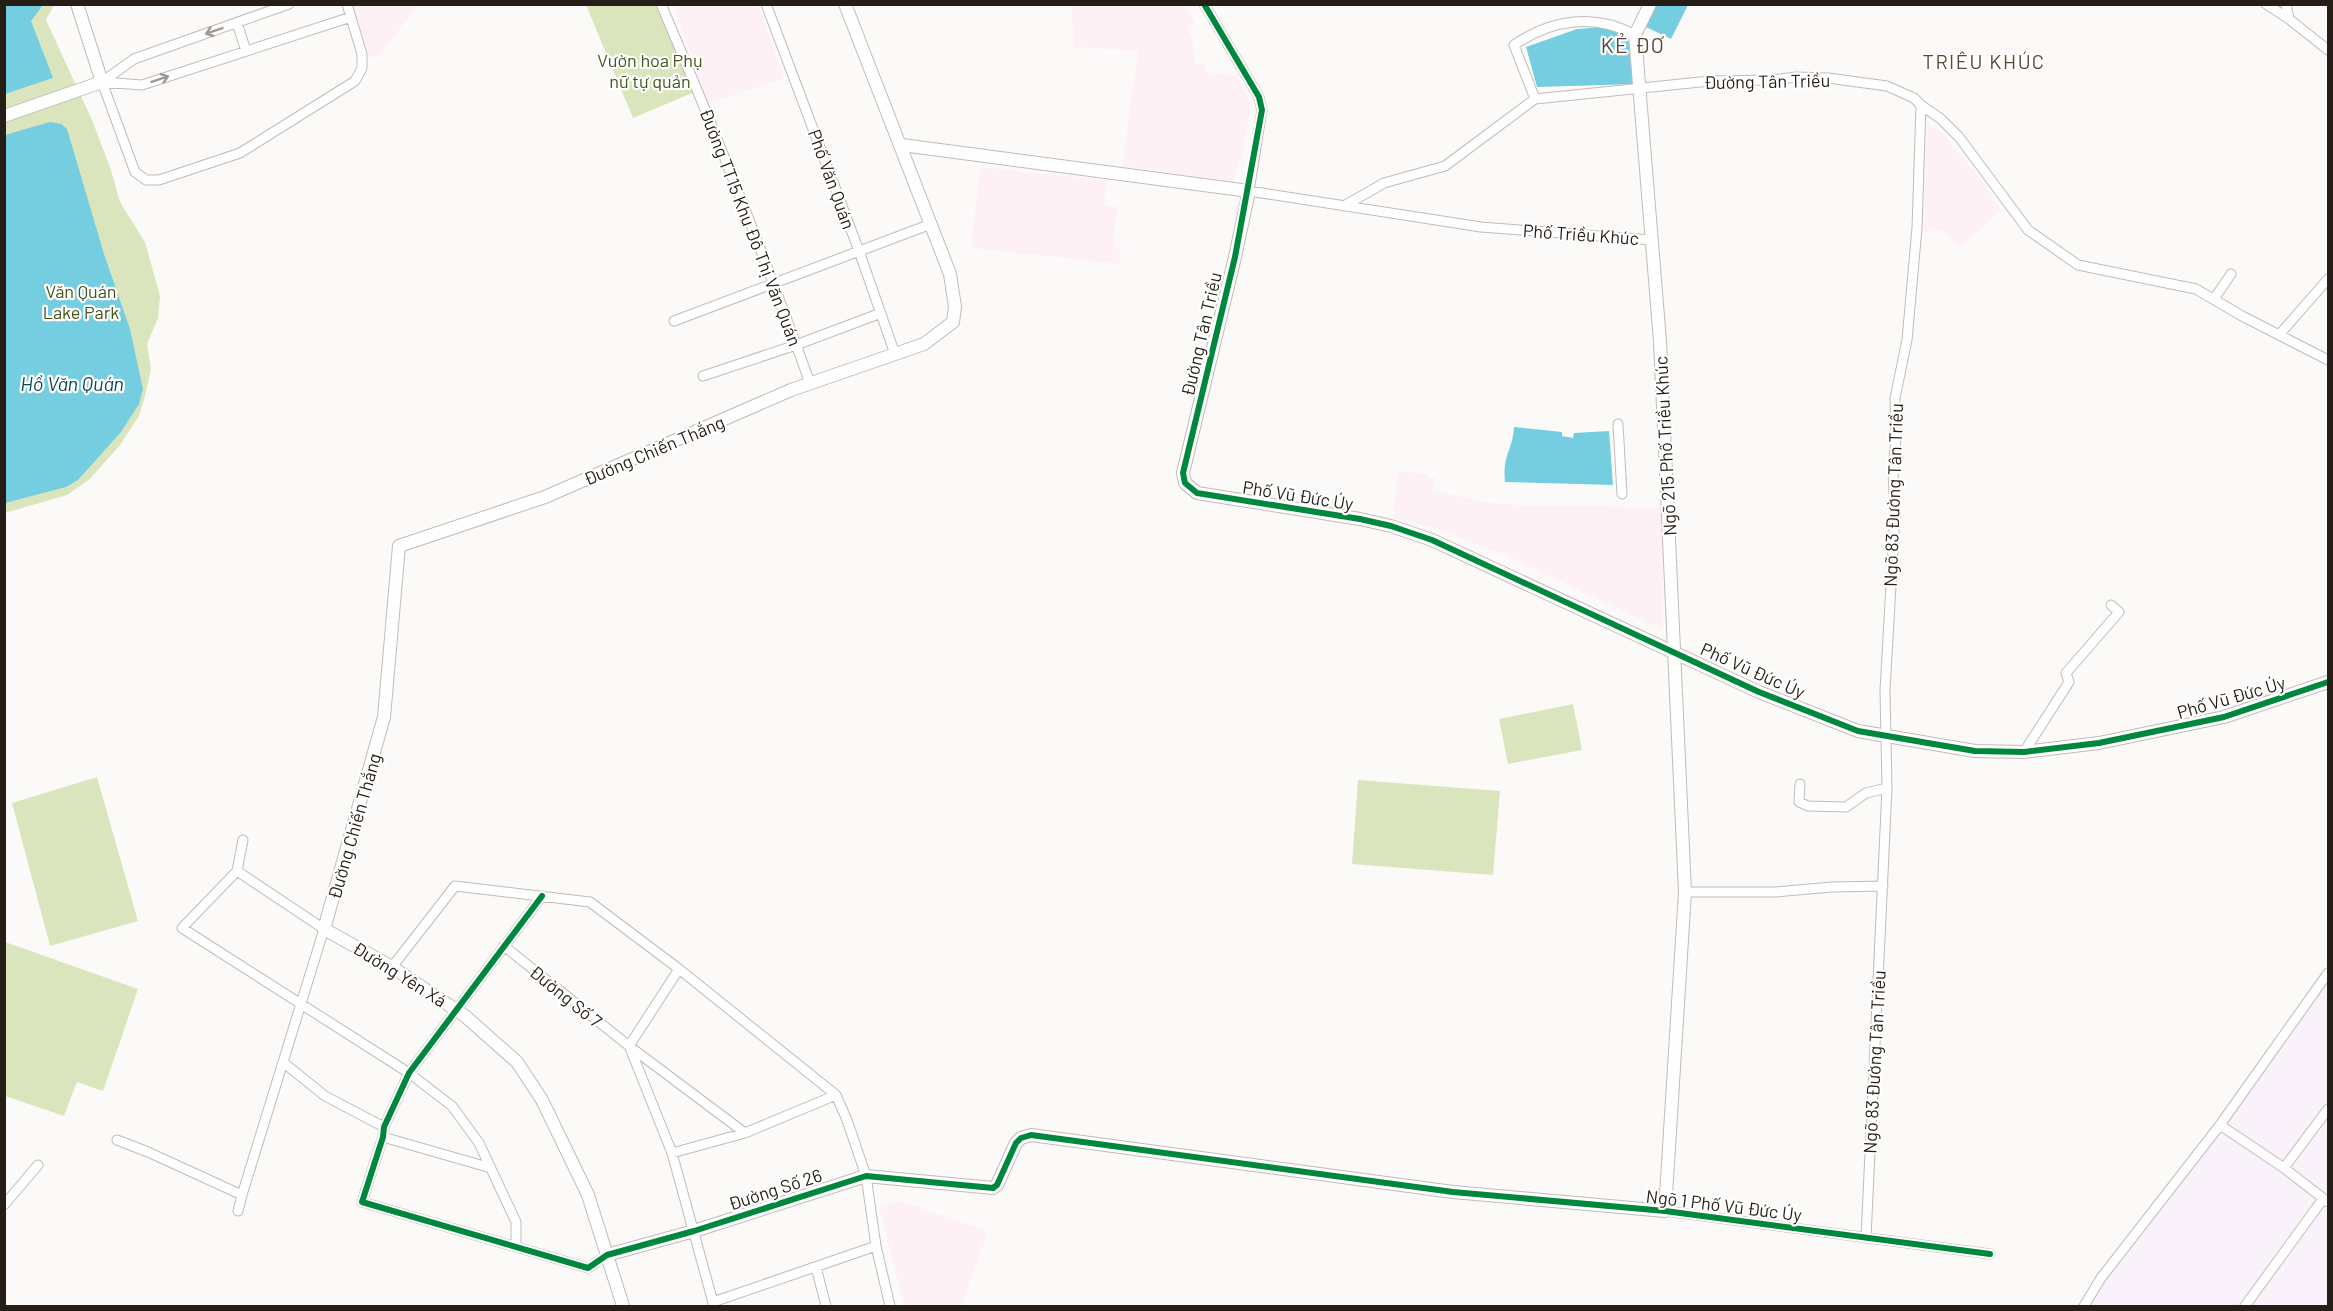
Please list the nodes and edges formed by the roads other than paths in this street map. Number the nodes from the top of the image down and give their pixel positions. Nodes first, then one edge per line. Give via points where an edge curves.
1 (77, 4) edge
2 (290, 4) edge
3 (347, 4) edge
4 (662, 4) edge
5 (766, 4) edge
6 (845, 4) edge
7 (1204, 4) edge
8 (1650, 4) edge
9 (2266, 4) edge
10 (2286, 4) edge
11 (351, 16) junction
12 (2289, 19) junction
13 (237, 23) junction
14 (1635, 35) junction
15 (246, 51) junction
16 (2328, 51) edge
17 (102, 82) junction
18 (1639, 88) junction
19 (1535, 99) junction
20 (1921, 105) junction
21 (4, 116) edge
22 (902, 145) junction
23 (1249, 191) junction
24 (1344, 206) junction
25 (931, 224) junction
26 (1652, 240) junction
27 (859, 251) junction
28 (2231, 274) dead end
29 (2328, 279) edge
30 (775, 283) junction
31 (2214, 299) junction
32 (881, 313) junction
33 (674, 321) dead end
34 (2279, 335) junction
35 (796, 345) junction
36 (895, 354) junction
37 (2328, 360) edge
38 (703, 376) dead end
39 (810, 383) junction
40 (1618, 424) dead end
41 (1185, 483) joint
42 (1623, 494) dead end
43 (2111, 605) dead end
44 (1675, 652) junction
45 (2328, 682) edge
46 (1885, 736) junction
47 (2024, 752) junction
48 (1800, 784) dead end
49 (1887, 788) junction
50 (243, 840) dead end
51 (237, 872) junction
52 (1883, 886) junction
53 (1685, 892) junction
54 (542, 896) junction
55 (324, 929) junction
56 (504, 946) junction
57 (392, 967) junction
58 (679, 969) junction
59 (2328, 973) edge
60 (301, 1003) junction
61 (455, 1009) junction
62 (629, 1046) junction
63 (284, 1063) junction
64 (409, 1073) junction
65 (836, 1095) junction
66 (2328, 1109) edge
67 (2220, 1125) junction
68 (383, 1132) junction
69 (745, 1133) junction
70 (117, 1140) dead end
71 (672, 1153) junction
72 (38, 1165) dead end
73 (491, 1168) junction
74 (2284, 1168) junction
75 (866, 1176) junction
76 (242, 1195) junction
77 (2326, 1200) edge
78 (4, 1205) edge
79 (238, 1211) dead end
80 (1665, 1211) junction
81 (694, 1231) junction
82 (1866, 1238) junction
83 (876, 1246) junction
84 (516, 1247) junction
85 (1990, 1254) dead end
86 (607, 1255) junction
87 (816, 1267) junction
88 (714, 1304) edge
89 (623, 1306) edge
90 (826, 1306) edge
91 (890, 1306) edge
92 (2084, 1306) edge
93 (2246, 1306) edge

1 - 17 street
2 - 13 street
3 - 11 street
4 - 30 street, Đường TT15 Khu Đô Thị Văn Quán
5 - 27 street, Phố Văn Quán
6 - 22 street, Đường Chiến Thắng
7 - 23 street via 1259,97 1262,110
8 - 14 street
9 - 12 street
10 - 12 street
11 - 15 street
11 - 17 street via 362,54 362,68 355,81 240,153 159,180 146,180 135,172
12 - 16 street
13 - 15 street
13 -> 17 street via 134,59
14 - 18 street, Phố Triều Khúc
14 - 19 street via 1609,23 1577,22 1533,32 1514,45
17 -> 15 street via 142,85
17 - 21 street
18 - 19 street, Đường Tân Triều
18 - 20 street, Đường Tân Triều via 1710,81 1828,78 1887,86 1906,93
18 - 26 street, Phố Triều Khúc
19 - 24 street via 1445,166 1384,183
20 - 31 street, Đường Tân Triều via 1959,137 2028,230 2079,265 2196,289
20 - 46 street, Ngõ 83 Đường Tân Triều via 1917,228 1906,340 1895,398 1895,515
22 - 23 street
22 - 25 street, Đường Chiến Thắng
23 - 24 street
23 - 41 street, Đường Tân Triều via 1185,461
24 - 26 street, Phố Triều Khúc via 1481,226
25 - 27 street
25 - 36 street, Đường Chiến Thắng via 950,274 953,322 924,344
26 - 44 street, Ngõ 215 Phố Triều Khúc
27 - 30 street
27 - 32 street, Phố Văn Quán
28 - 31 street
29 - 34 street
30 - 33 street
30 - 35 street, Đường TT15 Khu Đô Thị Văn Quán
31 - 34 street, Đường Tân Triều
32 - 35 street
32 - 36 street, Phố Văn Quán
34 - 37 street, Đường Tân Triều
35 - 38 street
35 - 39 street, Đường TT15 Khu Đô Thị Văn Quán
36 - 39 street, Đường Chiến Thắng
39 - 55 street, Đường Chiến Thắng via 545,497 399,546 384,717
40 - 42 street
41 - 44 street, Phố Vũ Đức Úy via 1197,493 1215,498 1360,519 1432,540
43 - 47 street via 2119,612 2066,673 2069,682
44 - 46 street, Phố Vũ Đức Úy via 1759,692 1858,731
44 - 53 street, Ngõ 215 Phố Triều Khúc
45 - 47 street, Phố Vũ Đức Úy via 2224,717 2099,744
46 - 47 street, Phố Vũ Đức Úy via 1975,750
46 - 49 street, Ngõ 83 Đường Tân Triều
48 - 49 street via 1799,802 1808,806 1846,807 1866,793
49 - 52 street, Ngõ 83 Đường Tân Triều
50 - 51 street
51 - 55 street, Đường Yên Xá
51 - 60 street via 182,928
52 - 53 street
52 - 82 street, Ngõ 83 Đường Tân Triều
53 - 80 street, Ngõ 215 Phố Triều Khúc
54 - 56 street
54 - 57 street via 455,886
54 - 58 street via 590,902
55 - 57 street, Đường Yên Xá
55 - 60 street
56 - 61 street
56 - 62 street, Đường Số 7
57 - 61 street, Đường Yên Xá
58 - 62 street
58 - 65 street
59 - 67 street
60 - 63 street
60 - 64 street
61 - 64 street
61 - 86 street, Đường Yên Xá via 517,1062 542,1100 588,1195
62 - 69 street, Đường Số 7
62 - 71 street
63 - 68 street via 325,1096
63 - 76 street
64 - 68 street
64 - 73 street via 452,1106 479,1143
65 - 69 street
65 - 75 street
66 - 74 street
67 - 74 street
67 - 92 street via 2101,1278
68 - 73 street
68 - 84 street via 362,1202
69 - 71 street
70 - 76 street
71 - 81 street
72 - 78 street
73 - 84 street via 516,1222
74 - 77 street
75 - 80 street, Ngõ 1 Phố Vũ Đức Úy via 993,1188 1017,1143 1031,1135 1453,1192
75 - 81 street, Đường Số 26
75 - 83 street
76 - 79 street
77 - 93 street
80 - 82 street, Ngõ 1 Phố Vũ Đức Úy
81 - 86 street, Đường Số 26
81 - 88 street
82 - 85 street, Ngõ 1 Phố Vũ Đức Úy
83 - 87 street
83 - 91 street
84 - 86 street via 588,1268
86 - 89 street, Đường Yên Xá
87 - 88 street
87 - 90 street

